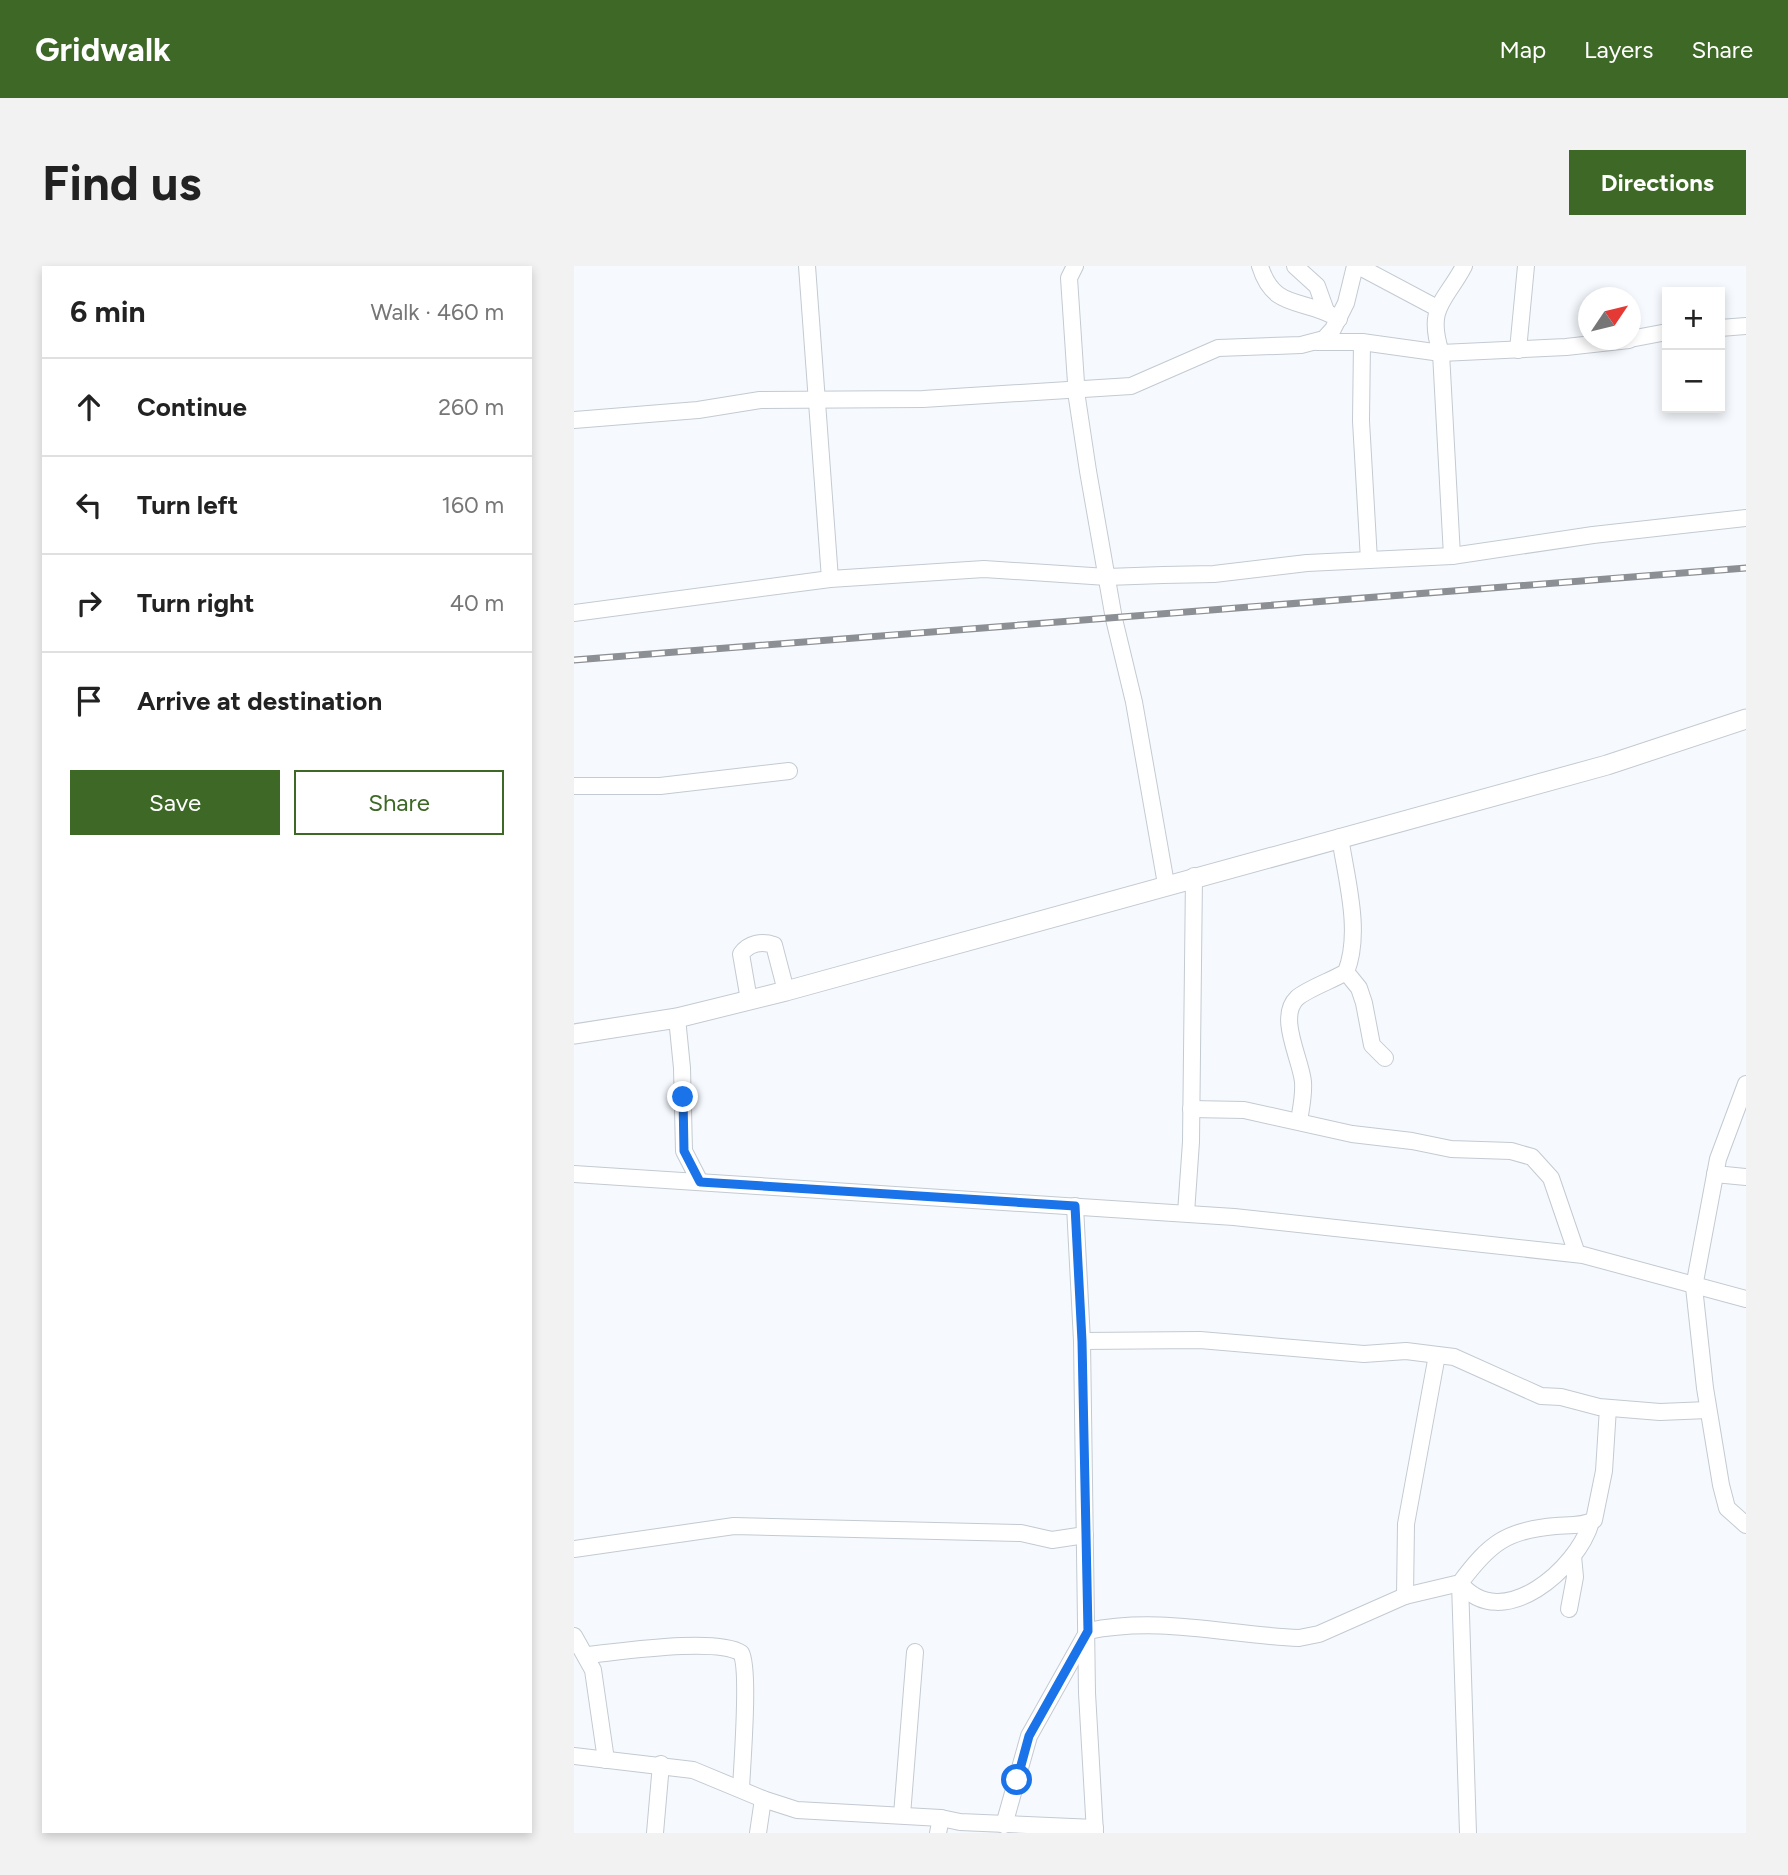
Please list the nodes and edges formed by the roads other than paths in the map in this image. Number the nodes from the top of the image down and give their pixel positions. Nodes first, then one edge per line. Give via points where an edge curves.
1 (807, 266) edge
2 (1075, 266) edge
3 (1260, 266) edge
4 (1294, 266) edge
5 (1356, 266) edge
6 (1464, 266) edge
7 (1526, 266) edge
8 (1437, 308) junction
9 (1332, 315) junction
10 (1746, 326) edge
11 (1725, 328) edge
12 (1662, 333) edge
13 (1641, 337) edge
14 (1315, 342) junction
15 (1362, 342) junction
16 (1578, 344) edge
17 (1518, 350) junction
18 (1441, 353) junction
19 (1076, 389) junction
20 (816, 400) junction
21 (574, 420) edge
22 (1746, 518) edge
23 (1452, 556) junction
24 (1369, 559) junction
25 (1107, 577) junction
26 (831, 579) junction
27 (574, 613) edge
28 (1746, 719) edge
29 (789, 771) dead end
30 (574, 786) edge
31 (1340, 837) junction
32 (1194, 876) junction
33 (1166, 884) junction
34 (1346, 972) junction
35 (786, 990) junction
36 (749, 1000) junction
37 (677, 1018) junction
38 (574, 1034) edge
39 (1385, 1058) dead end
40 (1746, 1084) edge
41 (1191, 1109) junction
42 (1299, 1121) junction
43 (574, 1174) edge
44 (1715, 1174) junction
45 (1746, 1177) edge
46 (700, 1182) junction
47 (1075, 1206) junction
48 (1186, 1213) junction
49 (1577, 1254) junction
50 (1694, 1287) junction
51 (1746, 1299) edge
52 (1082, 1341) junction
53 (1437, 1355) junction
54 (1608, 1408) junction
55 (1709, 1410) junction
56 (1591, 1522) junction
57 (1746, 1525) edge
58 (1085, 1535) junction
59 (574, 1549) edge
60 (1573, 1556) junction
61 (1460, 1583) junction
62 (1405, 1596) junction
63 (1569, 1609) dead end
64 (1088, 1631) junction
65 (574, 1636) edge
66 (915, 1652) dead end
67 (587, 1655) junction
68 (574, 1756) edge
69 (606, 1760) junction
70 (661, 1764) junction
71 (741, 1790) junction
72 (763, 1800) junction
73 (902, 1815) junction
74 (939, 1825) edge
75 (1004, 1825) junction
76 (1095, 1831) edge
77 (655, 1833) edge
78 (758, 1833) edge
79 (1468, 1833) edge

1 - 20 street
2 - 19 street via 1069,278
3 - 9 street via 1268,289
4 - 9 street via 1317,286
5 - 8 street
5 - 9 street
6 - 8 street
7 - 17 street
8 - 18 street
9 - 14 street via 1330,334
10 - 11 street
12 - 13 street
14 - 15 street
14 - 19 street via 1218,348 1131,386
15 - 18 street
15 - 24 street
16 - 17 street
17 - 18 street
18 - 23 street
19 - 20 street via 923,400
19 - 25 street
20 - 21 street via 760,400
20 - 26 street
22 - 23 street
23 - 24 street
24 - 25 street via 1214,574
25 - 26 street via 985,569
25 - 33 street
26 - 27 street
28 - 31 main road via 1607,765
29 - 30 street via 660,786
31 - 32 main road
31 - 34 street via 1353,939
32 - 33 main road
32 - 41 street
33 - 35 main road
34 - 39 street via 1359,988 1371,1045
34 - 42 street via 1301,995 1290,1011 1303,1086
35 - 36 main road
35 - 36 street via 774,946 765,942 746,947 741,954
36 - 37 main road
37 - 38 main road
37 - 46 street via 684,1151
40 - 44 street
41 - 42 street via 1244,1110
41 - 48 street
42 - 49 street via 1352,1134 1532,1157 1551,1178
43 - 46 street
44 - 45 street
44 - 50 street
46 - 47 street
47 - 48 street
47 - 52 street
48 - 49 street
49 - 50 street
50 - 51 street
50 - 55 street
52 - 53 street via 1200,1340 1364,1354 1406,1351
52 - 58 street
53 - 54 street via 1454,1357 1541,1396 1561,1396
53 - 62 street via 1406,1524
54 - 55 street
54 - 56 street via 1604,1471 1596,1517
55 - 57 street via 1727,1508
56 - 60 street via 1587,1538
56 - 61 street via 1501,1538
58 - 59 street via 1052,1540 1021,1533 734,1526
58 - 64 street
60 - 61 street via 1535,1591 1517,1599 1482,1601
60 - 63 street via 1575,1577
61 - 62 street
61 - 79 street
62 - 64 street via 1319,1634 1299,1638 1168,1624
64 - 75 street via 1029,1736
64 - 76 street
65 - 67 street
66 - 73 street
67 - 69 street
67 - 71 street via 706,1646 741,1653 746,1692
68 - 69 street
69 - 70 street
70 - 71 street via 693,1770
70 - 77 street
71 - 72 street
72 - 73 street via 797,1810
72 - 78 street
73 - 74 street
74 - 75 street
75 - 76 street

